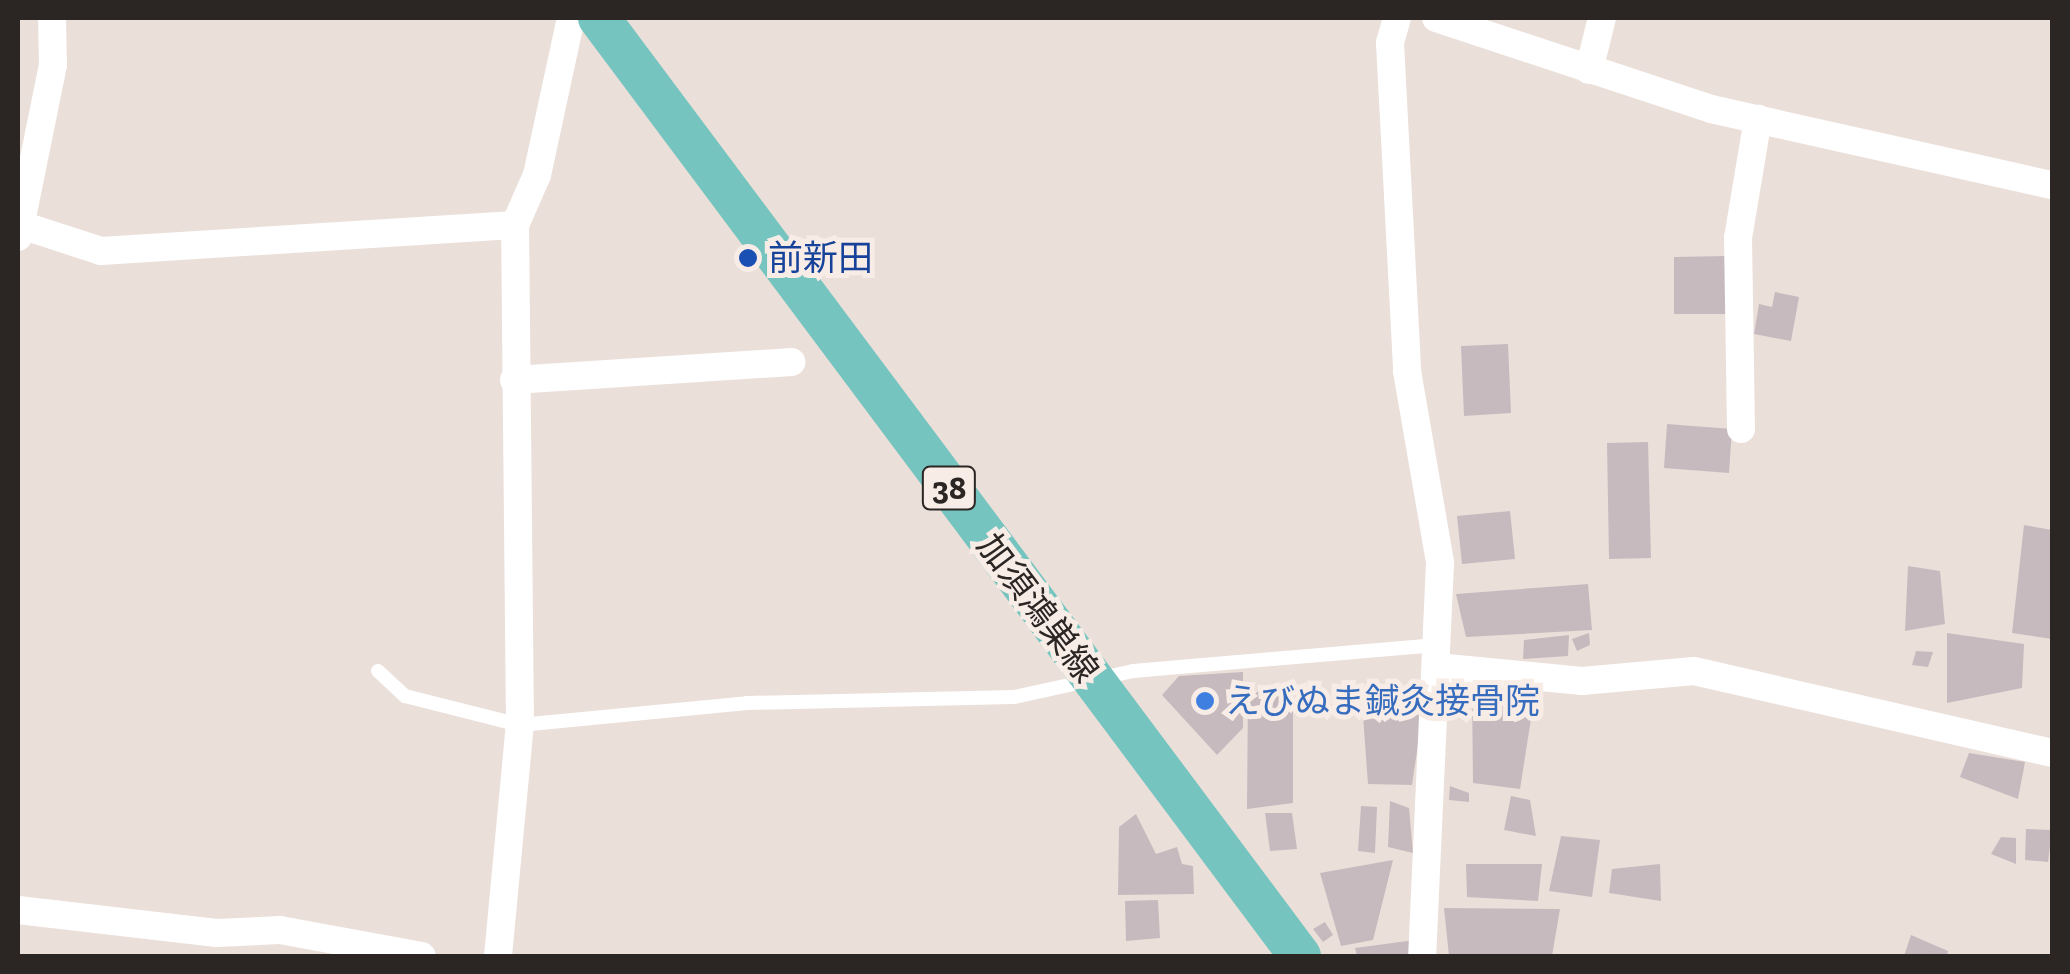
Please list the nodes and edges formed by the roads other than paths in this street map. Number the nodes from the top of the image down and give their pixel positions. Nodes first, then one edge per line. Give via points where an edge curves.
1 (52, 18) edge
2 (571, 18) edge
3 (599, 18) edge
4 (1398, 18) edge
5 (1436, 18) edge
6 (1602, 18) edge
7 (1589, 70) junction
8 (1758, 118) junction
9 (2052, 185) edge
10 (515, 225) junction
11 (20, 229) edge
12 (791, 362) dead end
13 (514, 380) junction
14 (1741, 429) dead end
15 (1438, 656) junction
16 (378, 671) dead end
17 (1096, 686) junction
18 (520, 725) junction
19 (2052, 754) edge
20 (18, 910) edge
21 (422, 956) edge
22 (498, 956) edge
23 (1300, 956) edge
24 (1422, 956) edge

1 - 11 street
2 - 10 street via 537,175
3 - 17 main road, 加須鴻巣線 / 38
4 - 15 street via 1390,44 1406,371 1440,563
5 - 7 street
6 - 7 street
7 - 8 street
8 - 9 street
8 - 14 street via 1738,238
10 - 11 street via 101,251
10 - 13 street
12 - 13 street
13 - 18 street
15 - 17 lane via 1134,671
15 - 19 street via 1582,681 1694,672
15 - 24 street
16 - 18 lane via 405,696
17 - 18 lane
17 - 23 main road, 加須鴻巣線 / 38
18 - 22 street
20 - 21 street via 216,933 280,930

